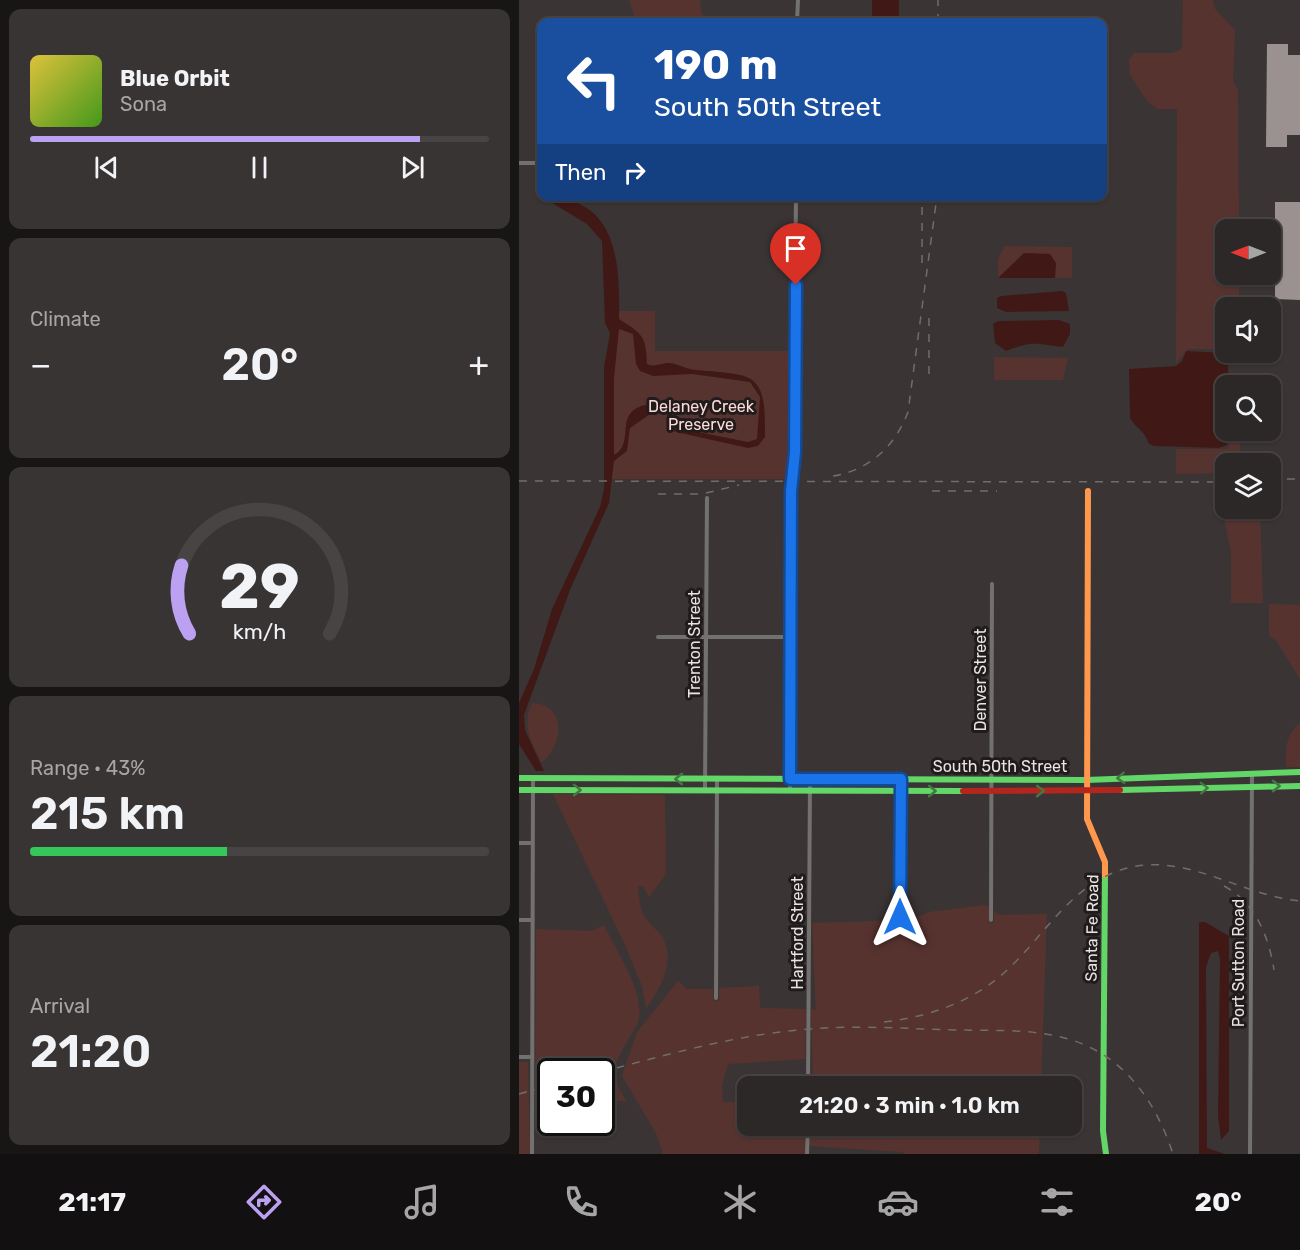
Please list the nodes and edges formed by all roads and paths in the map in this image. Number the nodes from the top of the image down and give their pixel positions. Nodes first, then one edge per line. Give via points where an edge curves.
1 (798, 0) edge
2 (798, 18) edge
3 (519, 163) edge
4 (537, 163) edge
5 (796, 201) edge
6 (1088, 491) dead end
7 (707, 498) dead end
8 (992, 584) dead end
9 (658, 636) dead end
10 (705, 637) junction
11 (790, 637) junction
12 (1251, 772) junction
13 (1300, 772) edge
14 (519, 778) edge
15 (533, 778) junction
16 (625, 779) junction
17 (705, 779) junction
18 (717, 779) junction
19 (790, 779) junction
20 (810, 779) junction
21 (901, 779) junction
22 (992, 780) junction
23 (1086, 780) junction
24 (1251, 786) junction
25 (1300, 786) edge
26 (519, 790) edge
27 (533, 790) junction
28 (625, 790) junction
29 (705, 790) junction
30 (717, 790) junction
31 (790, 791) junction
32 (810, 791) junction
33 (901, 791) junction
34 (994, 791) junction
35 (1086, 791) junction
36 (519, 843) edge
37 (532, 843) junction
38 (900, 917) dead end
39 (519, 920) edge
40 (533, 920) junction
41 (991, 920) dead end
42 (716, 998) dead end
43 (519, 1057) edge
44 (531, 1057) junction
45 (808, 1076) edge
46 (808, 1136) edge
47 (532, 1154) edge
48 (807, 1154) edge
49 (1106, 1154) edge
50 (1250, 1154) edge

1 - 2 street
3 - 4 street
5 - 11 street
6 - 23 main road, Santa Fe Road
7 - 10 street, Trenton Street
8 - 22 street, Denver Street
9 - 10 street
10 - 11 street
10 - 17 street, Trenton Street
11 - 19 street
12 - 13 main road, South 50th Street
12 -> 23 main road, South 50th Street
12 - 24 street, Port Sutton Road
14 - 15 main road, South 50th Street
15 - 16 main road, South 50th Street
15 - 27 street
17 -> 16 main road, South 50th Street
16 - 28 street
17 - 18 main road, South 50th Street
17 - 29 street, Trenton Street
18 - 19 main road, South 50th Street
18 - 30 street
19 - 20 main road, South 50th Street
19 - 31 street
20 - 21 main road, South 50th Street
20 - 32 street, Hartford Street
21 - 22 main road, South 50th Street
21 - 33 street
22 - 23 main road, South 50th Street
22 - 34 street, Denver Street
23 - 35 main road, Santa Fe Road
24 -> 25 main road, South 50th Street
35 -> 24 main road, South 50th Street
24 - 50 street, Port Sutton Road
26 - 27 main road, South 50th Street
27 -> 28 main road, South 50th Street
27 - 37 street
28 - 29 main road, South 50th Street
29 - 30 main road, South 50th Street
30 - 31 main road, South 50th Street
30 - 42 street
31 - 32 main road, South 50th Street
32 - 33 main road, South 50th Street
32 - 45 street, Hartford Street
33 -> 34 main road, South 50th Street
33 - 38 street
34 -> 35 main road, South 50th Street
34 - 41 street, Denver Street
35 - 49 main road, Santa Fe Road via 1087,819 1105,862
36 - 37 street
37 - 40 street
39 - 40 street
40 - 44 street
43 - 44 street
44 - 47 street
46 - 48 street

